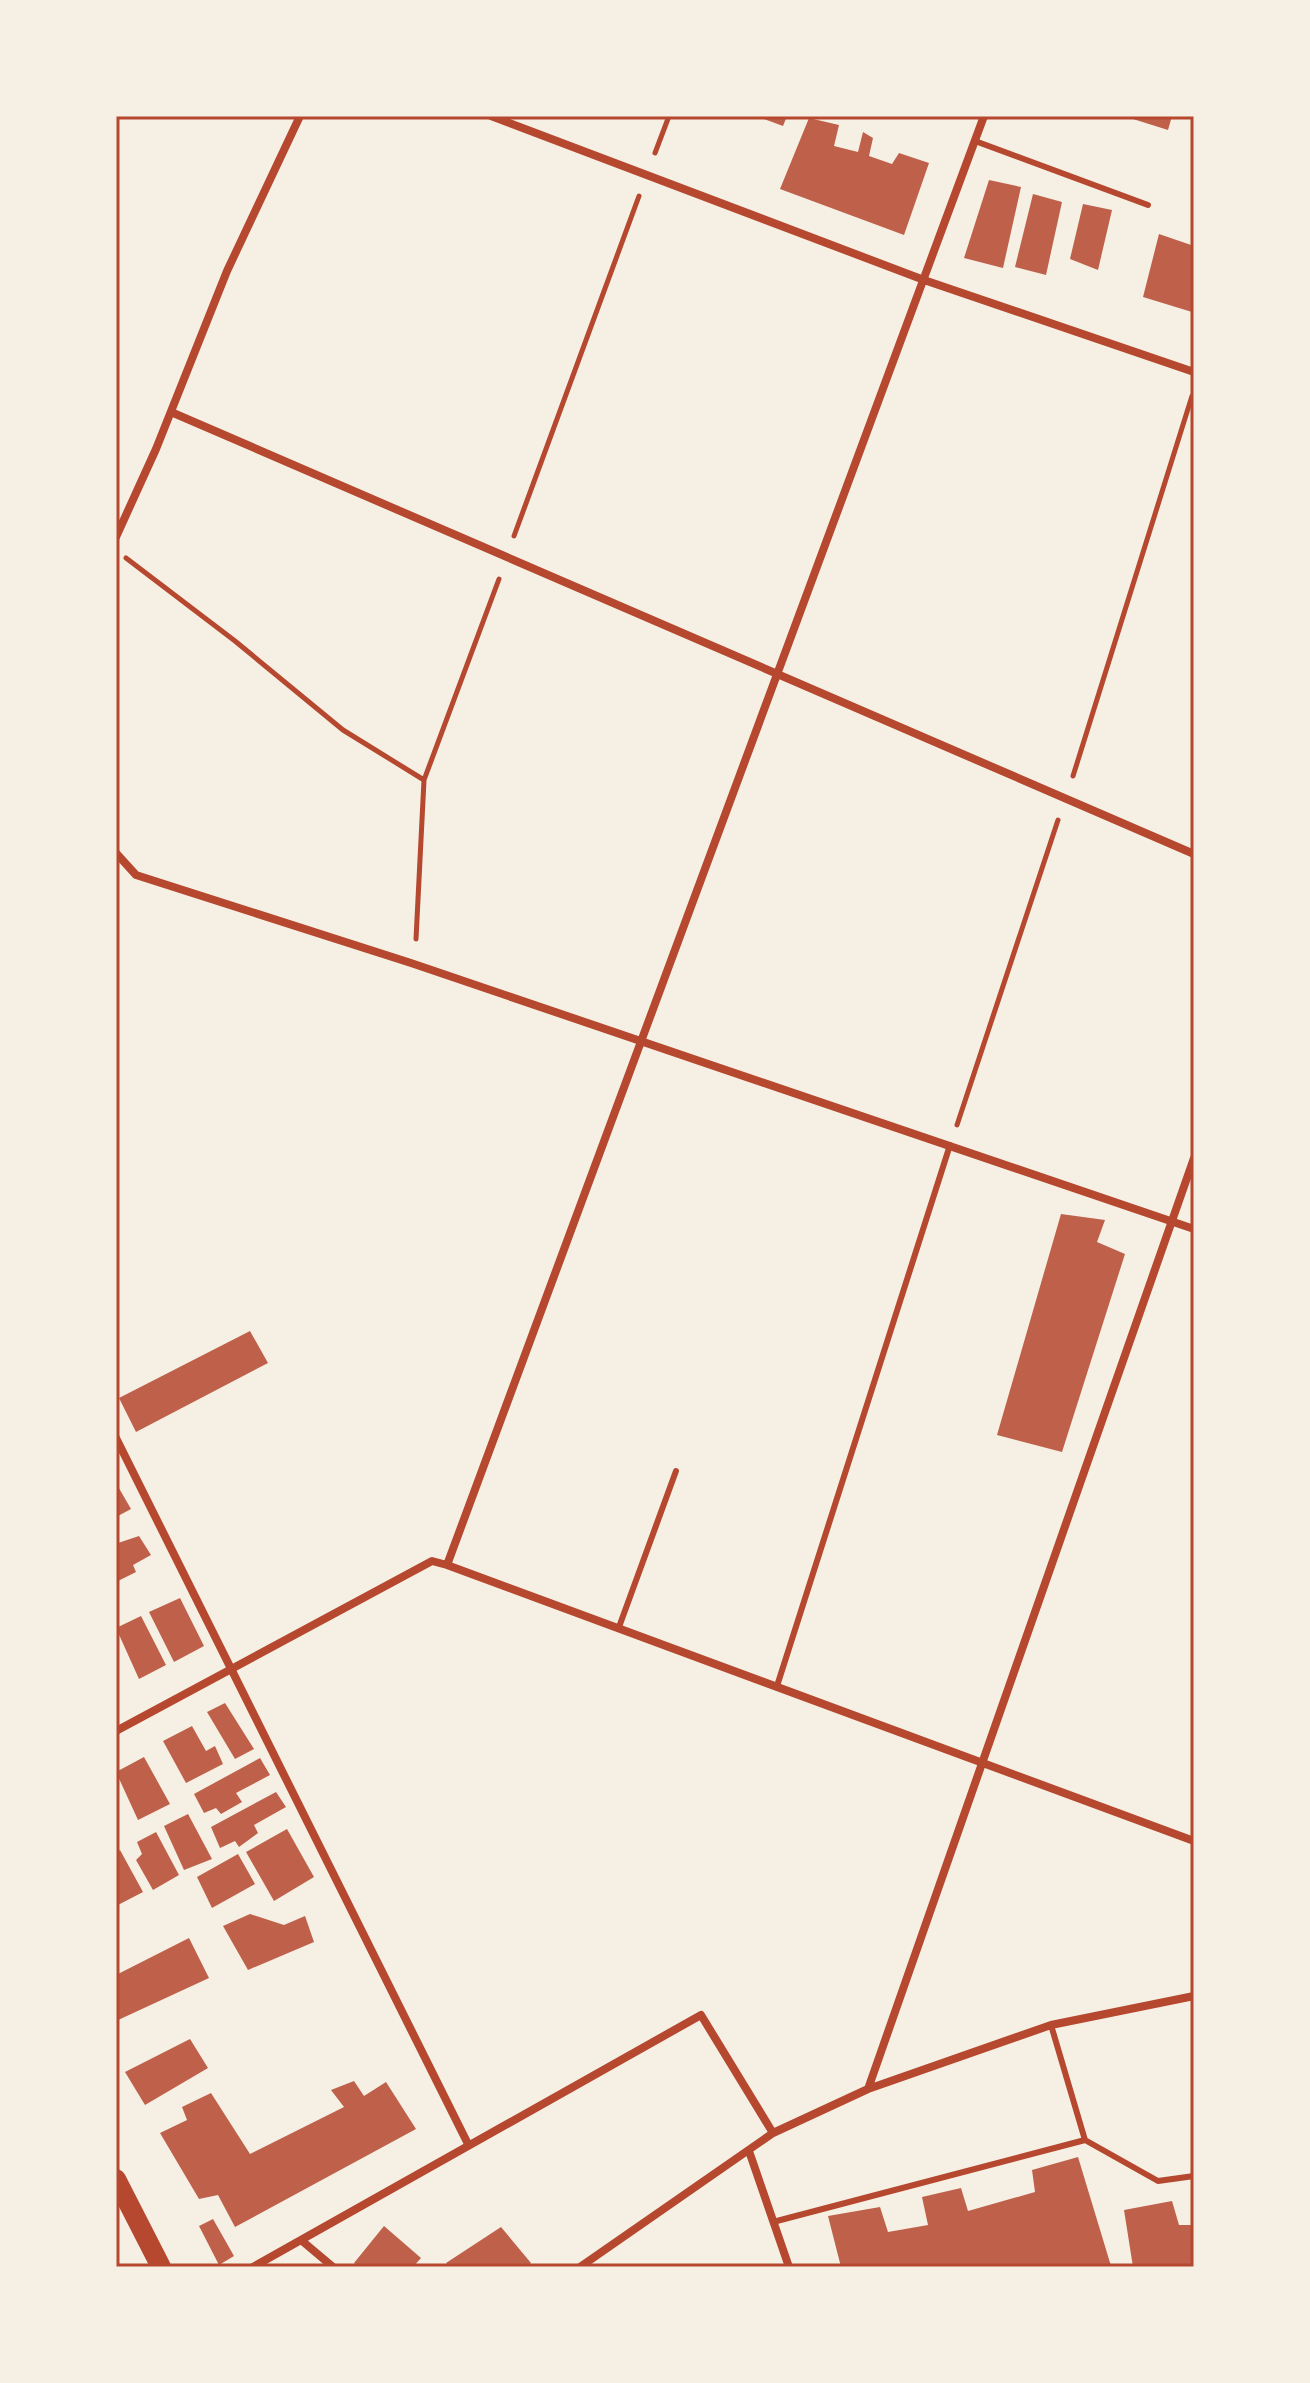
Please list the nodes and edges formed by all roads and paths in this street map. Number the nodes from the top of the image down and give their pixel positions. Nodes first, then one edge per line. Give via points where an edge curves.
1 (300, 116) edge
2 (491, 116) edge
3 (984, 116) edge
4 (975, 141) junction
5 (1148, 205) dead end
6 (924, 280) junction
7 (1194, 372) edge
8 (1194, 391) edge
9 (171, 412) junction
10 (116, 537) edge
11 (116, 550) edge
12 (777, 675) junction
13 (424, 780) dead end
14 (1065, 798) junction
15 (1194, 854) edge
16 (117, 856) edge
17 (641, 1042) junction
18 (950, 1145) junction
19 (1194, 1158) edge
20 (1173, 1221) junction
21 (1194, 1229) edge
22 (117, 1443) edge
23 (676, 1471) dead end
24 (447, 1565) junction
25 (619, 1627) junction
26 (231, 1667) junction
27 (777, 1686) junction
28 (116, 1731) edge
29 (981, 1763) junction
30 (1194, 1841) edge
31 (1194, 1996) edge
32 (1051, 2025) junction
33 (868, 2089) junction
34 (773, 2133) junction
35 (1085, 2140) junction
36 (468, 2144) junction
37 (749, 2151) junction
38 (1194, 2176) edge
39 (116, 2179) edge
40 (773, 2222) junction
41 (301, 2240) junction
42 (161, 2267) edge
43 (253, 2267) edge
44 (333, 2267) edge
45 (580, 2267) edge
46 (789, 2267) edge

1 - 9 street via 227,271
2 - 6 street
3 - 4 street
4 - 5 lane
4 - 6 street
6 - 7 street
6 - 12 street
8 - 14 path
9 - 10 street
9 - 12 street
11 - 13 path via 343,730
12 - 14 street
12 - 17 street
14 - 15 street
14 - 18 path
16 - 17 street via 136,875
17 - 18 street
17 - 24 street
18 - 20 street
18 - 27 lane
19 - 20 street
20 - 21 street
20 - 29 street
22 - 26 street
23 - 25 lane
24 - 25 street
24 - 26 street via 432,1561
25 - 27 street
26 - 28 street
26 - 36 street
27 - 29 street
29 - 30 street
29 - 33 street
31 - 32 street
32 - 33 street
32 - 35 lane
33 - 34 street
34 - 36 street via 701,2015
34 - 37 street
35 - 38 lane via 1158,2181
35 - 40 lane
36 - 41 street
37 - 40 street
37 - 45 street
39 - 42 main road
40 - 46 street
41 - 43 street
41 - 44 street

